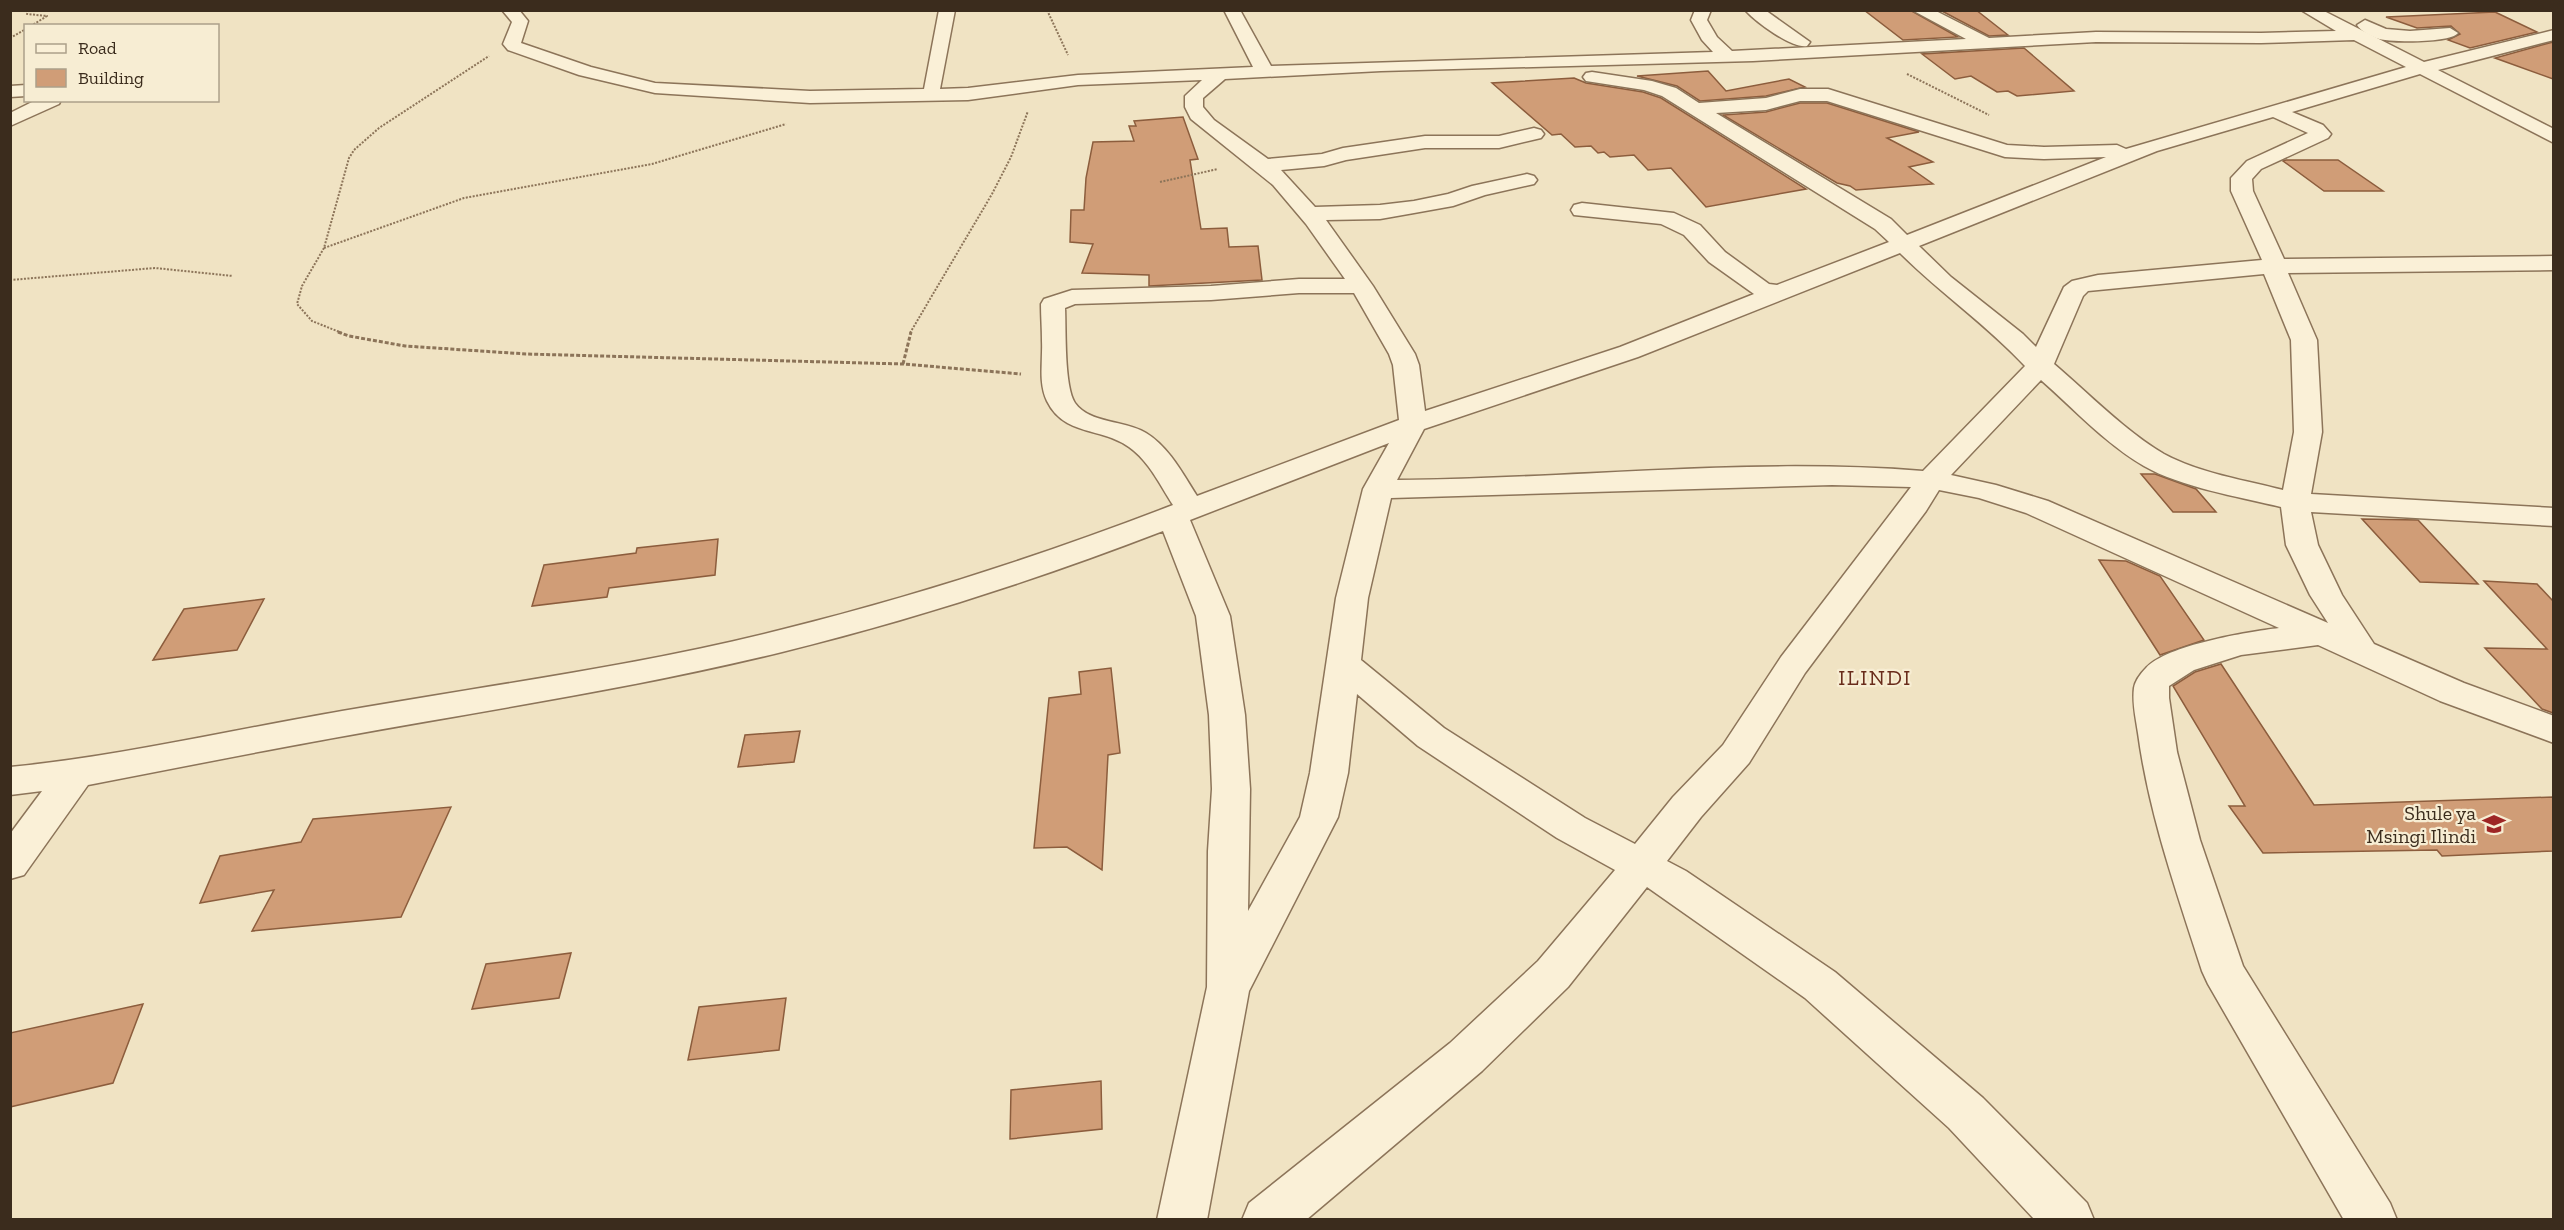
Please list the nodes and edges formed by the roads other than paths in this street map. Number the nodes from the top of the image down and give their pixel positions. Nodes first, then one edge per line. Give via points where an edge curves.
1 (510, 10) edge
2 (947, 10) edge
3 (1232, 10) edge
4 (1703, 10) edge
5 (1753, 10) edge
6 (1920, 10) edge
7 (2311, 10) edge
8 (2450, 33) dead end
9 (2353, 35) junction
10 (2553, 35) edge
11 (1801, 42) dead end
12 (1986, 42) junction
13 (1728, 57) junction
14 (1475, 63) junction
15 (2419, 69) junction
16 (1265, 72) junction
17 (1220, 74) junction
18 (932, 88) dead end
19 (48, 102) edge
20 (1696, 109) junction
21 (2275, 111) junction
22 (10, 120) edge
23 (1534, 134) dead end
24 (2553, 137) edge
25 (2140, 151) junction
26 (1261, 165) junction
27 (1527, 180) dead end
28 (1582, 210) dead end
29 (1309, 214) junction
30 (1905, 243) junction
31 (2553, 263) edge
32 (2276, 266) junction
33 (1360, 286) junction
34 (1778, 293) junction
35 (2040, 366) junction
36 (1413, 424) junction
37 (1931, 479) junction
38 (1378, 489) junction
39 (2295, 502) junction
40 (1182, 513) junction
41 (2553, 517) edge
42 (2320, 634) junction
43 (2363, 653) junction
44 (1344, 664) junction
45 (2553, 730) edge
46 (76, 774) junction
47 (10, 781) edge
48 (10, 864) edge
49 (1640, 865) junction
50 (1227, 990) junction
51 (1182, 1220) edge
52 (1267, 1220) edge
53 (2069, 1220) edge
54 (2372, 1220) edge

1 - 17 street via 520,21 512,44 517,49 614,79 675,90 784,96 958,94 1086,80
2 - 18 street
3 - 16 street
4 - 13 street via 1699,20 1710,40
5 - 11 street
6 - 12 street
7 - 8 street via 2336,13 2382,34
7 - 9 street
9 - 12 street
9 - 15 street
10 - 15 street
12 - 13 street
13 - 14 street
14 - 16 street
14 - 20 street via 1646,85 1669,92
15 - 21 street
15 - 24 street
16 - 17 street
17 - 26 street via 1194,96 1194,107 1211,127
19 - 22 street
20 - 25 street via 1828,95 2005,151
20 - 30 street via 1883,224
21 - 25 street
21 - 32 street via 2321,134 2254,165 2241,178 2248,207
23 - 26 street via 1499,142 1425,142 1343,153 1324,160
25 - 30 street
26 - 29 street
27 - 29 street via 1414,207
28 - 34 street via 1666,218 1692,230 1717,257 1761,290
29 - 33 street
30 - 34 street
30 - 35 street via 1943,282 2014,339
31 - 32 street
32 - 35 street via 2080,286 2072,292
32 - 39 street via 2304,340 2308,432
33 - 36 street via 1402,354
33 - 40 street via 1060,299 1053,304 1059,402 1068,414 1141,442 1159,460
34 - 36 street via 1629,352
35 - 37 street
35 - 39 street via 2156,461 2196,476
36 - 38 street
36 - 40 street
37 - 38 street via 1831,474
37 - 42 street via 1986,490 2037,507
37 - 49 street via 1793,664 1736,754
38 - 44 street via 1352,598
39 - 41 street
39 - 43 street via 2302,545 2326,595
40 - 46 street via 1082,551 913,606 782,641 616,677
40 - 50 street via 1212,616 1227,715 1231,789
42 - 43 street
42 - 54 street via 2238,644 2182,662 2158,675 2151,698 2180,840 2223,971
43 - 45 street
44 - 49 street via 1431,737 1571,828
44 - 50 street via 1319,817
46 - 47 street
46 - 48 street
49 - 52 street via 1590,931 1508,1020
49 - 53 street via 1672,882 1820,986 1966,1113
50 - 51 street

